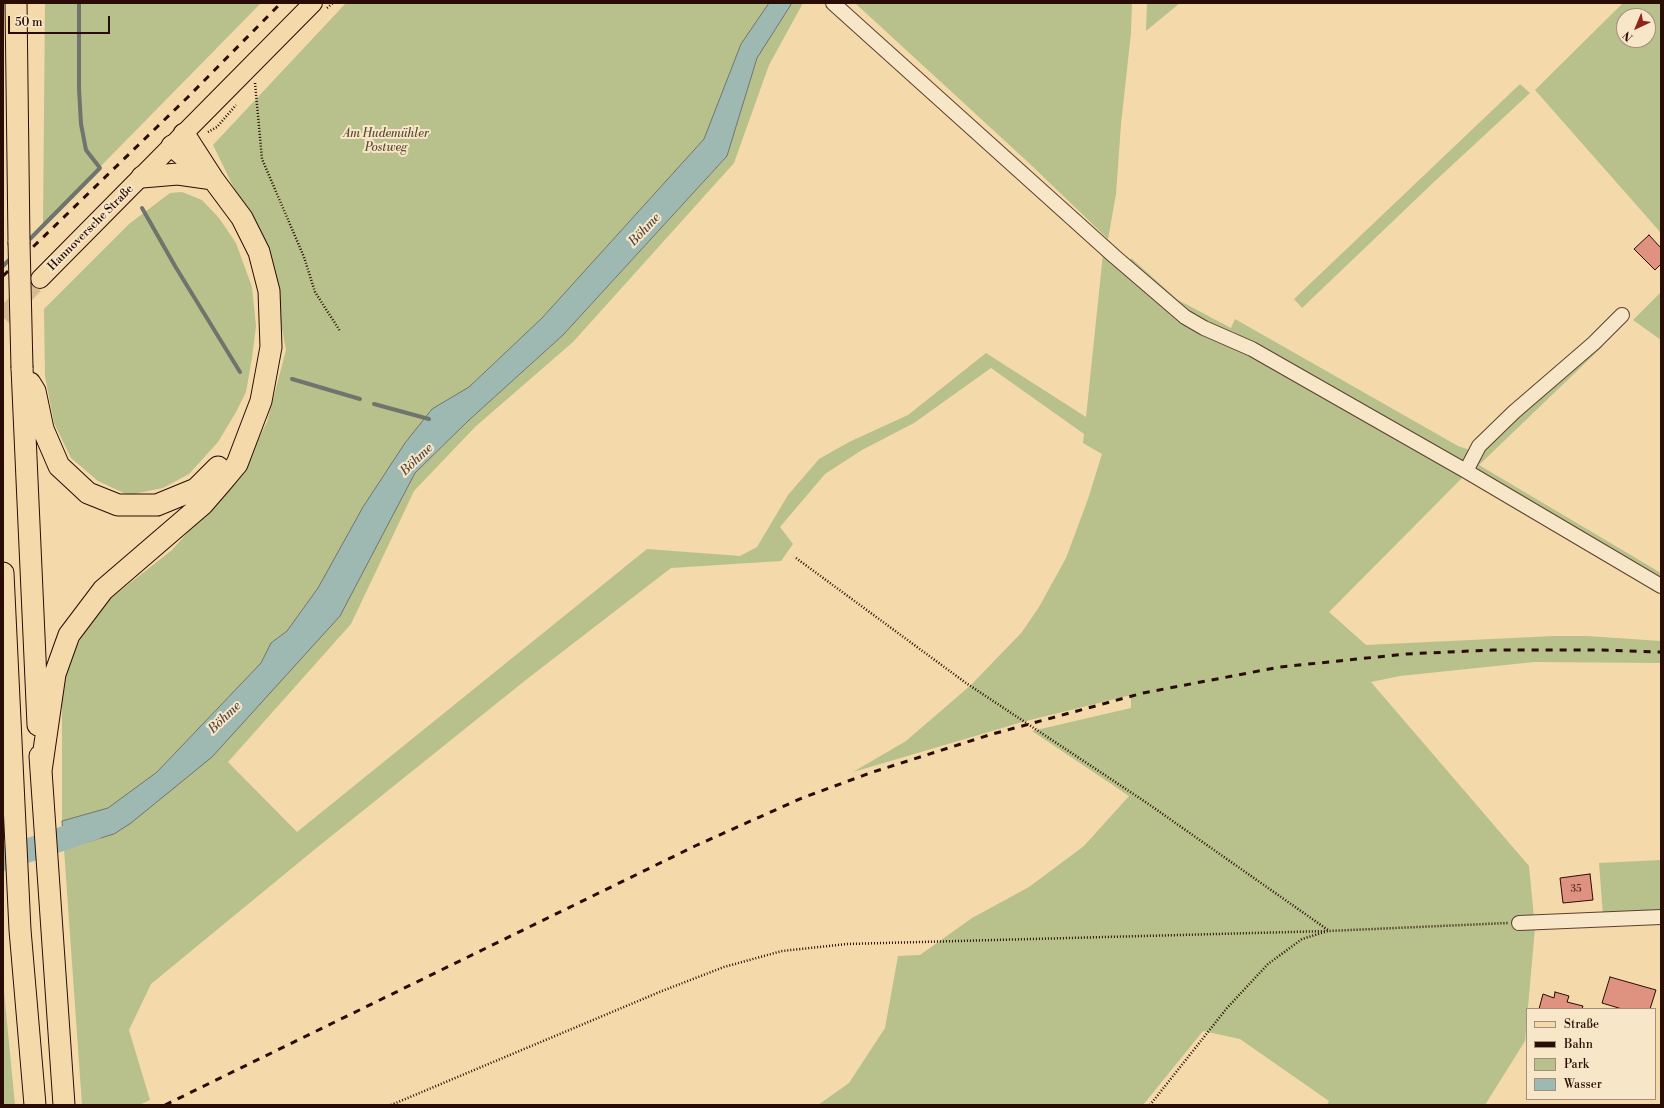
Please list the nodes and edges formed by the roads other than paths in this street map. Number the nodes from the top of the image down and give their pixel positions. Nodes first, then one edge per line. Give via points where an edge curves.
1 (16, 3) edge
2 (313, 3) edge
3 (833, 3) edge
4 (178, 140) junction
5 (142, 177) junction
6 (213, 179) junction
7 (40, 279) tunnel mouth
8 (1622, 316) dead end
9 (22, 368) junction
10 (246, 437) junction
11 (1466, 471) junction
12 (3, 573) edge
13 (1661, 586) edge
14 (41, 771) junction
15 (8, 773) edge
16 (1661, 917) edge
17 (1519, 923) road end
18 (35, 1105) edge
19 (64, 1105) edge

1 - 9 highway, bridge
2 - 4 main road, Hannoversche Straße
3 - 11 street via 1108,251 1185,317 1252,349
4 - 5 main road, Hannoversche Straße
4 - 6 highway
5 - 6 highway via 178,174
5 - 7 main road, Hannoversche Straße
6 - 10 highway via 242,218 259,252 269,291 271,347 261,401
8 - 11 street via 1479,446
9 - 10 highway via 35,391 43,429 60,466 88,493 118,505 157,505 196,489
9 - 14 highway
10 - 14 highway via 237,464 218,488 203,504 103,590 69,635 55,674
11 - 13 street
12 - 15 highway
14 - 19 highway
15 - 18 highway
16 - 17 street

